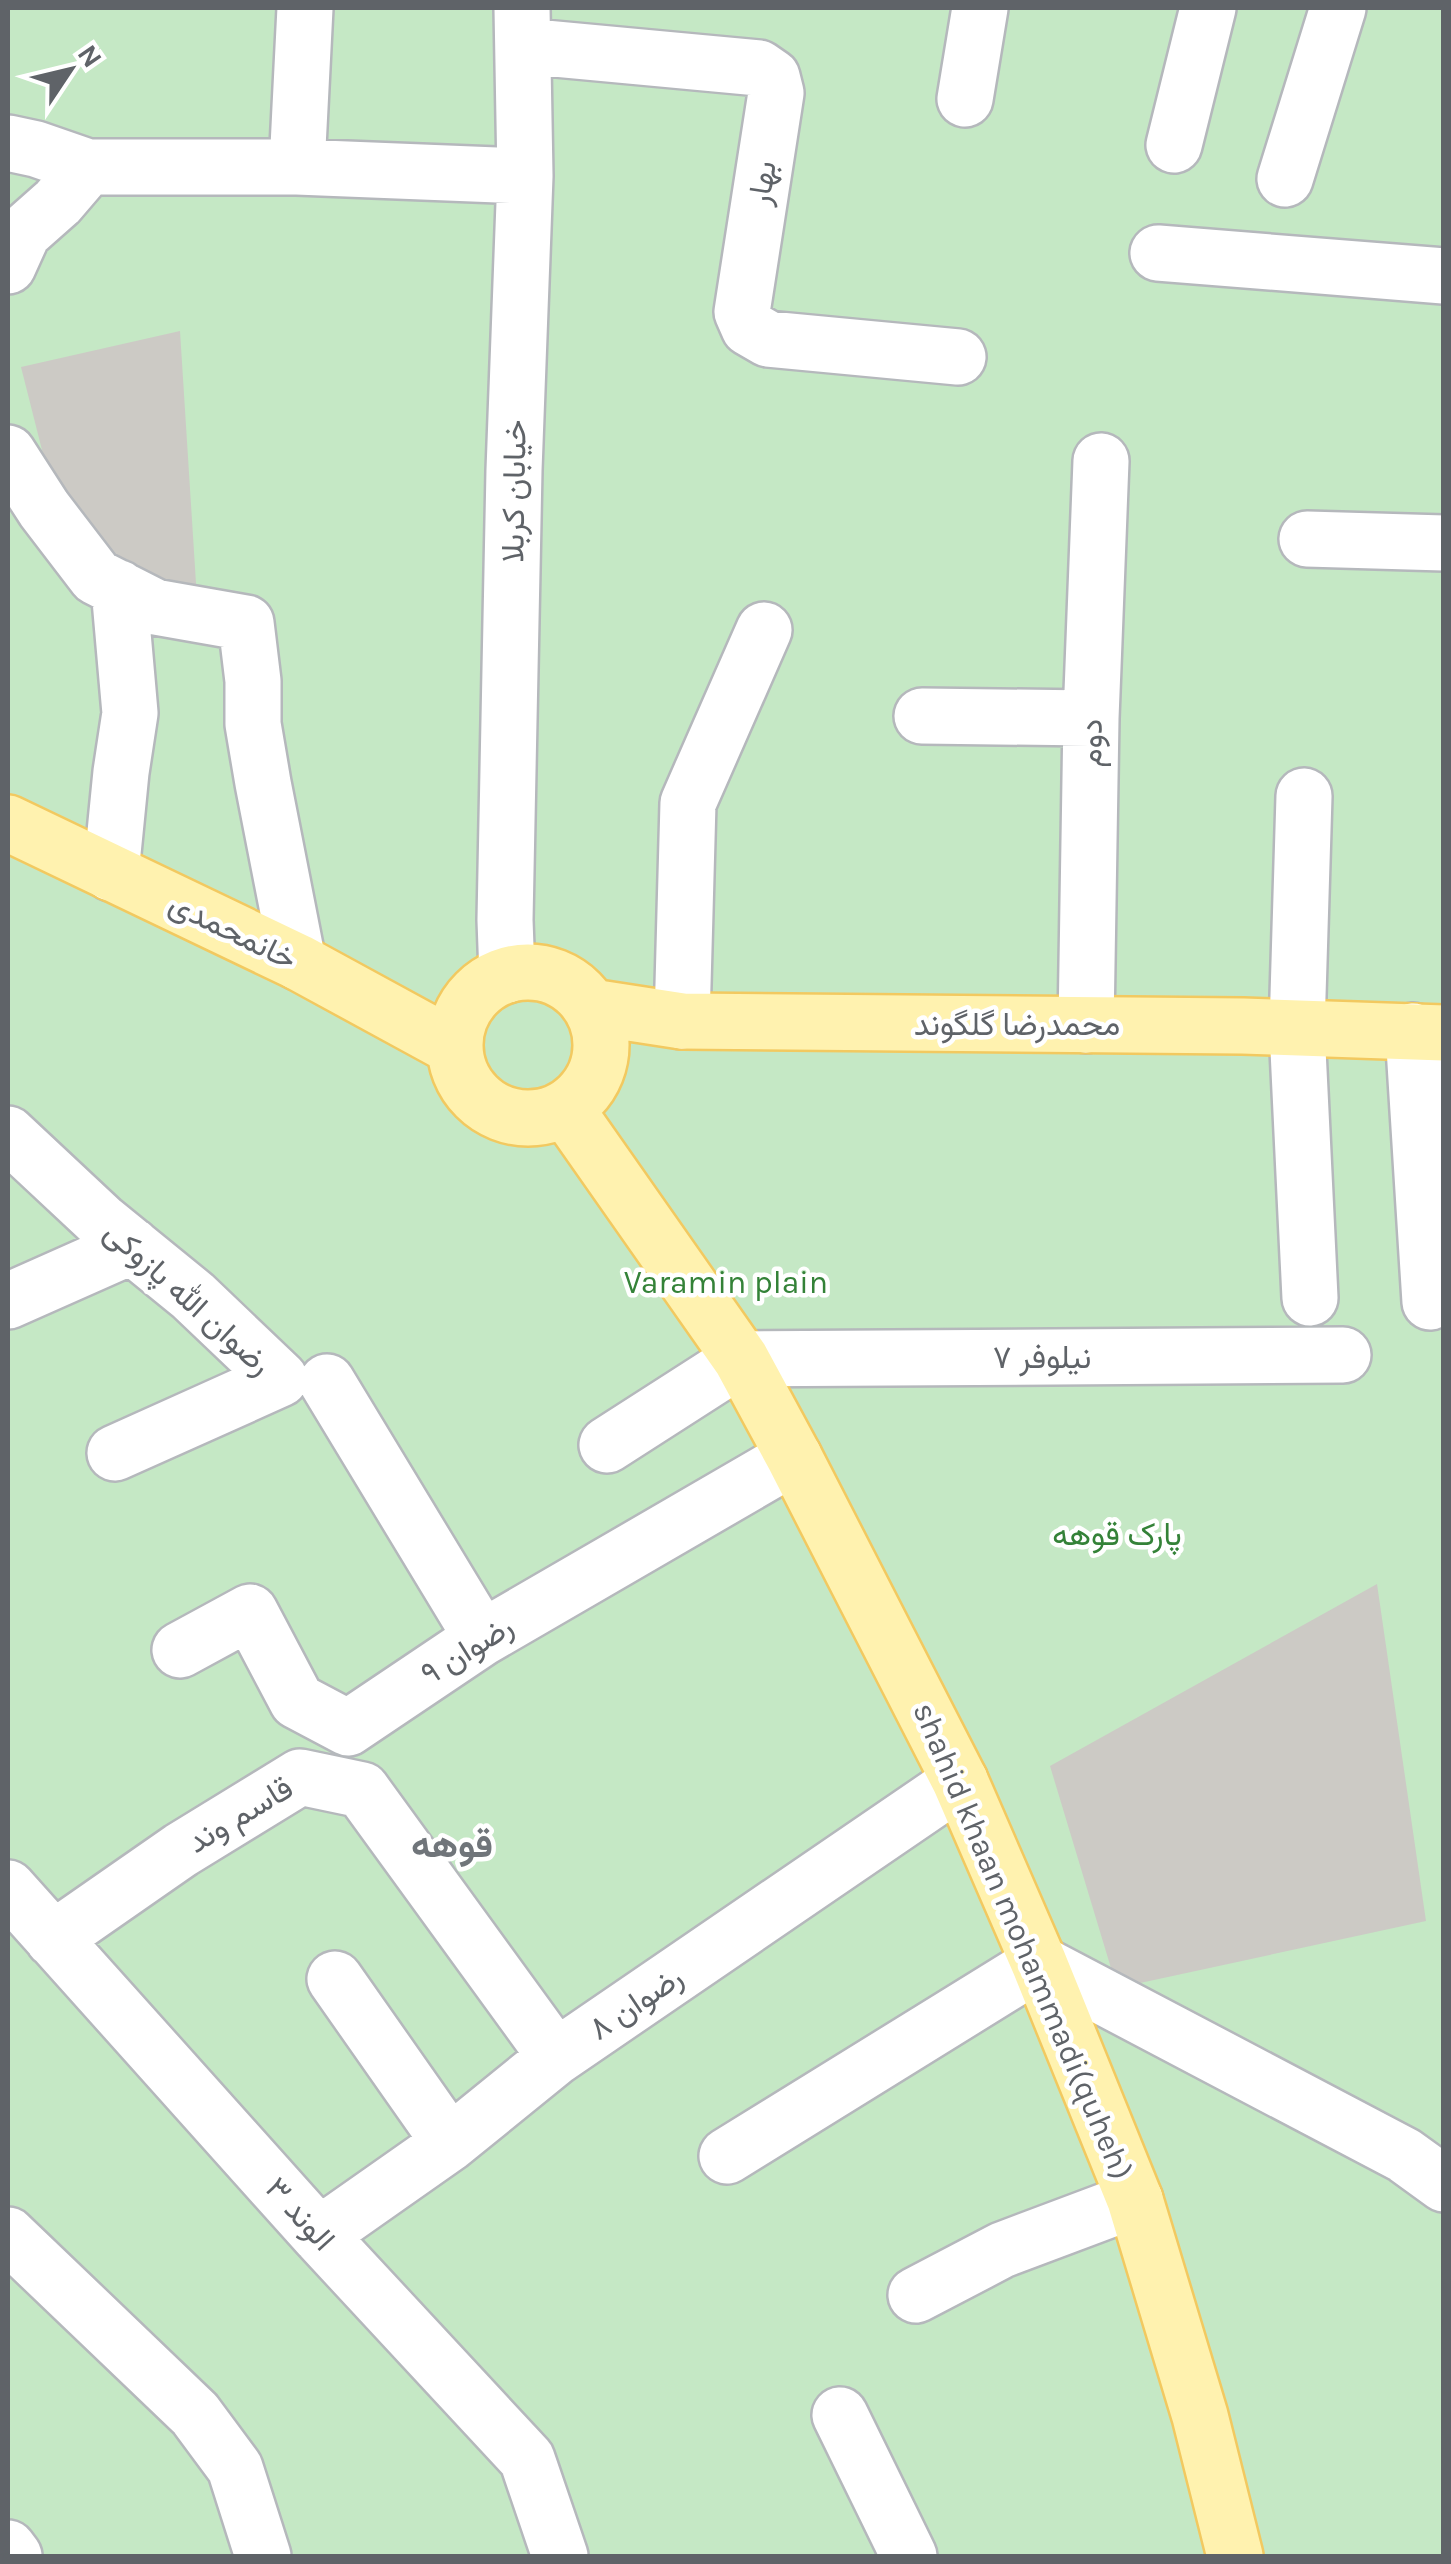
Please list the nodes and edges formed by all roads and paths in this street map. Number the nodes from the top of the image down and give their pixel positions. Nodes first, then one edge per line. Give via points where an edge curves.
1 (305, 8) edge
2 (980, 8) edge
3 (1208, 8) edge
4 (1338, 8) edge
5 (522, 27) edge
6 (965, 99) dead end
7 (8, 143) edge
8 (1174, 144) dead end
9 (88, 167) junction
10 (298, 167) junction
11 (525, 176) junction
12 (1284, 178) dead end
13 (1158, 253) dead end
14 (8, 266) edge
15 (1444, 276) edge
16 (958, 357) dead end
17 (8, 453) edge
18 (1101, 462) dead end
19 (1307, 539) dead end
20 (1444, 543) edge
21 (120, 588) junction
22 (764, 630) dead end
23 (922, 716) dead end
24 (1091, 718) junction
25 (1304, 796) dead end
26 (8, 823) edge
27 (111, 873) junction
28 (298, 962) junction
29 (507, 974) junction
30 (590, 1007) junction
31 (682, 1021) junction
32 (1086, 1024) junction
33 (1297, 1029) junction
34 (1428, 1032) edge
35 (454, 1046) junction
36 (565, 1108) junction
37 (8, 1134) edge
38 (132, 1246) junction
39 (1310, 1298) dead end
40 (8, 1301) edge
41 (1430, 1302) dead end
42 (1343, 1355) dead end
43 (741, 1360) junction
44 (327, 1382) dead end
45 (607, 1445) dead end
46 (115, 1453) dead end
47 (794, 1457) junction
48 (482, 1638) junction
49 (180, 1650) dead end
50 (960, 1781) junction
51 (8, 1888) edge
52 (53, 1939) junction
53 (1039, 1963) junction
54 (335, 1979) dead end
55 (556, 2057) junction
56 (450, 2143) junction
57 (727, 2156) dead end
58 (1444, 2184) edge
59 (1135, 2200) junction
60 (8, 2235) edge
61 (319, 2235) junction
62 (916, 2295) dead end
63 (840, 2415) dead end
64 (8, 2548) edge
65 (14, 2556) edge
66 (263, 2556) edge
67 (560, 2556) edge
68 (909, 2556) edge
69 (1235, 2556) edge

1 - 10 street
2 - 6 street
3 - 8 street
4 - 12 street
5 - 11 street, خیابان کربلا
5 - 16 street, بهار via 760,68 772,77 776,93 742,312 748,328 768,339
7 - 9 street
9 - 10 street
9 - 14 street via 24,232
10 - 11 street
11 - 29 street, خیابان کربلا
13 - 15 street
17 - 21 street via 96,577
18 - 24 street, دوم
19 - 20 street
21 - 27 street via 130,713
21 - 28 street via 154,607 246,623 262,783
22 - 31 street via 688,803
23 - 24 street
24 - 32 street, دوم
25 - 33 street
26 - 27 main road, خانمحمدی
27 - 28 main road, خانمحمدی
28 - 35 main road, خانمحمدی
29 - 30 main road via 563,981
29 - 35 main road via 475,994 456,1027
30 - 31 main road, محمدرضا گلگوند
30 - 36 main road via 598,1025 599,1063 592,1081
31 - 32 main road, محمدرضا گلگوند
32 - 33 main road, محمدرضا گلگوند
33 - 34 main road, محمدرضا گلگوند
33 - 39 street
34 - 41 street
35 - 36 main road via 465,1083 492,1110 529,1118
36 - 43 main road, shahid khaan mohammadi(quheh)
37 - 38 street, رضوان الله پازوکی
38 - 40 street
38 - 46 street, رضوان الله پازوکی via 280,1379
42 - 43 street, نیلوفر ۷
43 - 45 street
43 - 47 main road, shahid khaan mohammadi(quheh)
44 - 48 street
47 - 48 street, رضوان ۹
47 - 50 main road, shahid khaan mohammadi(quheh)
48 - 49 street, رضوان ۹ via 348,1728 297,1701 250,1612
50 - 53 main road, shahid khaan mohammadi(quheh)
50 - 55 street, رضوان ۸
51 - 52 street, الوند ۳
52 - 55 street, قاسم وند via 300,1777 362,1790
52 - 61 street, الوند ۳
53 - 57 street
53 - 58 street via 1404,2155
53 - 59 main road, shahid khaan mohammadi(quheh)
54 - 56 street
55 - 56 street, رضوان ۸
56 - 61 street, رضوان ۸
59 - 62 street via 1002,2250
59 - 69 main road, shahid khaan mohammadi(quheh)
60 - 66 street via 195,2414 235,2468
61 - 67 street, الوند ۳ via 527,2459
63 - 68 street
64 - 65 street

